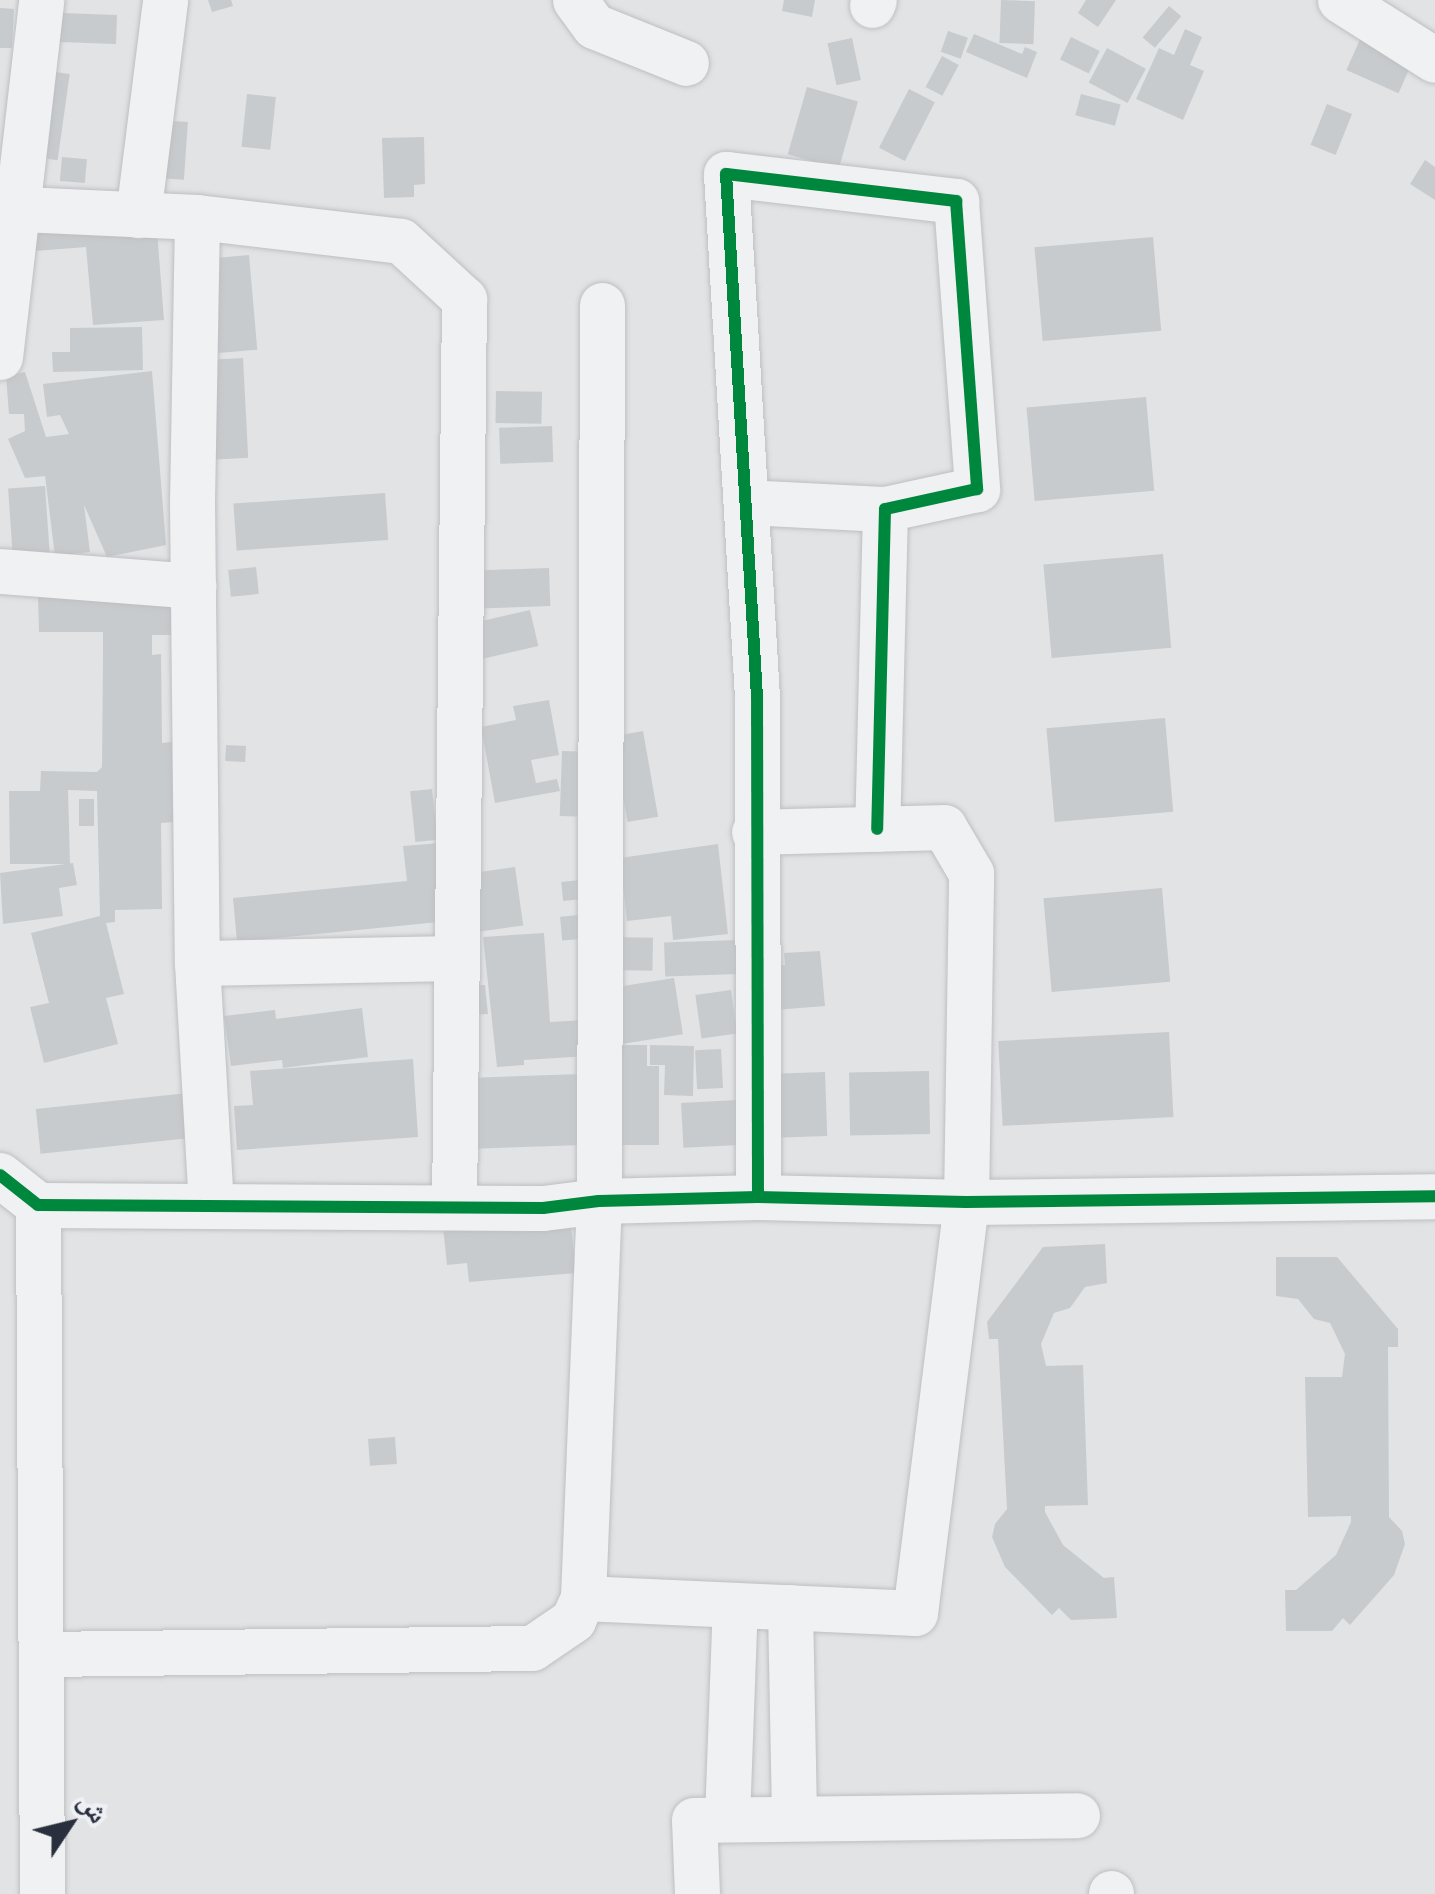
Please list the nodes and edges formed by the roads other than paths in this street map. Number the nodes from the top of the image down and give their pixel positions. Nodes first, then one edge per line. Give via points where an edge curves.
1 (41, 0) edge
2 (165, 0) edge
3 (1340, 0) edge
4 (592, 9) edge
5 (1435, 60) edge
6 (686, 63) dead end
7 (7, 208) edge
8 (138, 215) junction
9 (196, 216) junction
10 (602, 305) dead end
11 (0, 357) edge
12 (746, 502) junction
13 (885, 509) junction
14 (0, 571) edge
15 (193, 586) junction
16 (876, 830) junction
17 (754, 832) junction
18 (457, 958) junction
19 (196, 962) junction
20 (0, 1175) edge
21 (1435, 1196) edge
22 (758, 1197) junction
23 (599, 1201) junction
24 (966, 1202) junction
25 (38, 1204) junction
26 (211, 1206) junction
27 (454, 1207) junction
28 (19, 1365) edge
29 (582, 1598) junction
30 (735, 1605) junction
31 (790, 1608) junction
32 (40, 1654) junction
33 (20, 1751) edge
34 (1077, 1815) dead end
35 (794, 1818) junction
36 (727, 1819) junction
37 (42, 1894) edge
38 (697, 1894) edge

1 - 7 street
2 - 8 street
3 - 5 street
4 - 6 street
7 - 8 street
7 - 11 street
8 - 9 street
9 - 15 street
9 - 18 street via 401,241 464,298
10 - 23 street
12 - 13 street
12 - 13 street via 726,174 956,201 977,489
12 - 17 street via 756,698
13 - 16 street
14 - 15 street
15 - 19 street
16 - 17 street
16 - 24 street via 944,826 971,874
17 - 22 street
18 - 19 street
18 - 27 street
19 - 26 street
20 - 25 street
21 - 24 street
22 - 23 street
22 - 24 street
23 - 27 street
23 - 29 street
24 - 31 street via 915,1613
25 - 26 street
25 - 28 street
26 - 27 street
28 - 32 street
29 - 30 street
29 - 32 street via 573,1620 532,1648
30 - 31 street
30 - 36 street
31 - 35 street
32 - 33 street
33 - 37 street
34 - 35 street
35 - 36 street
36 - 38 street via 694,1820

